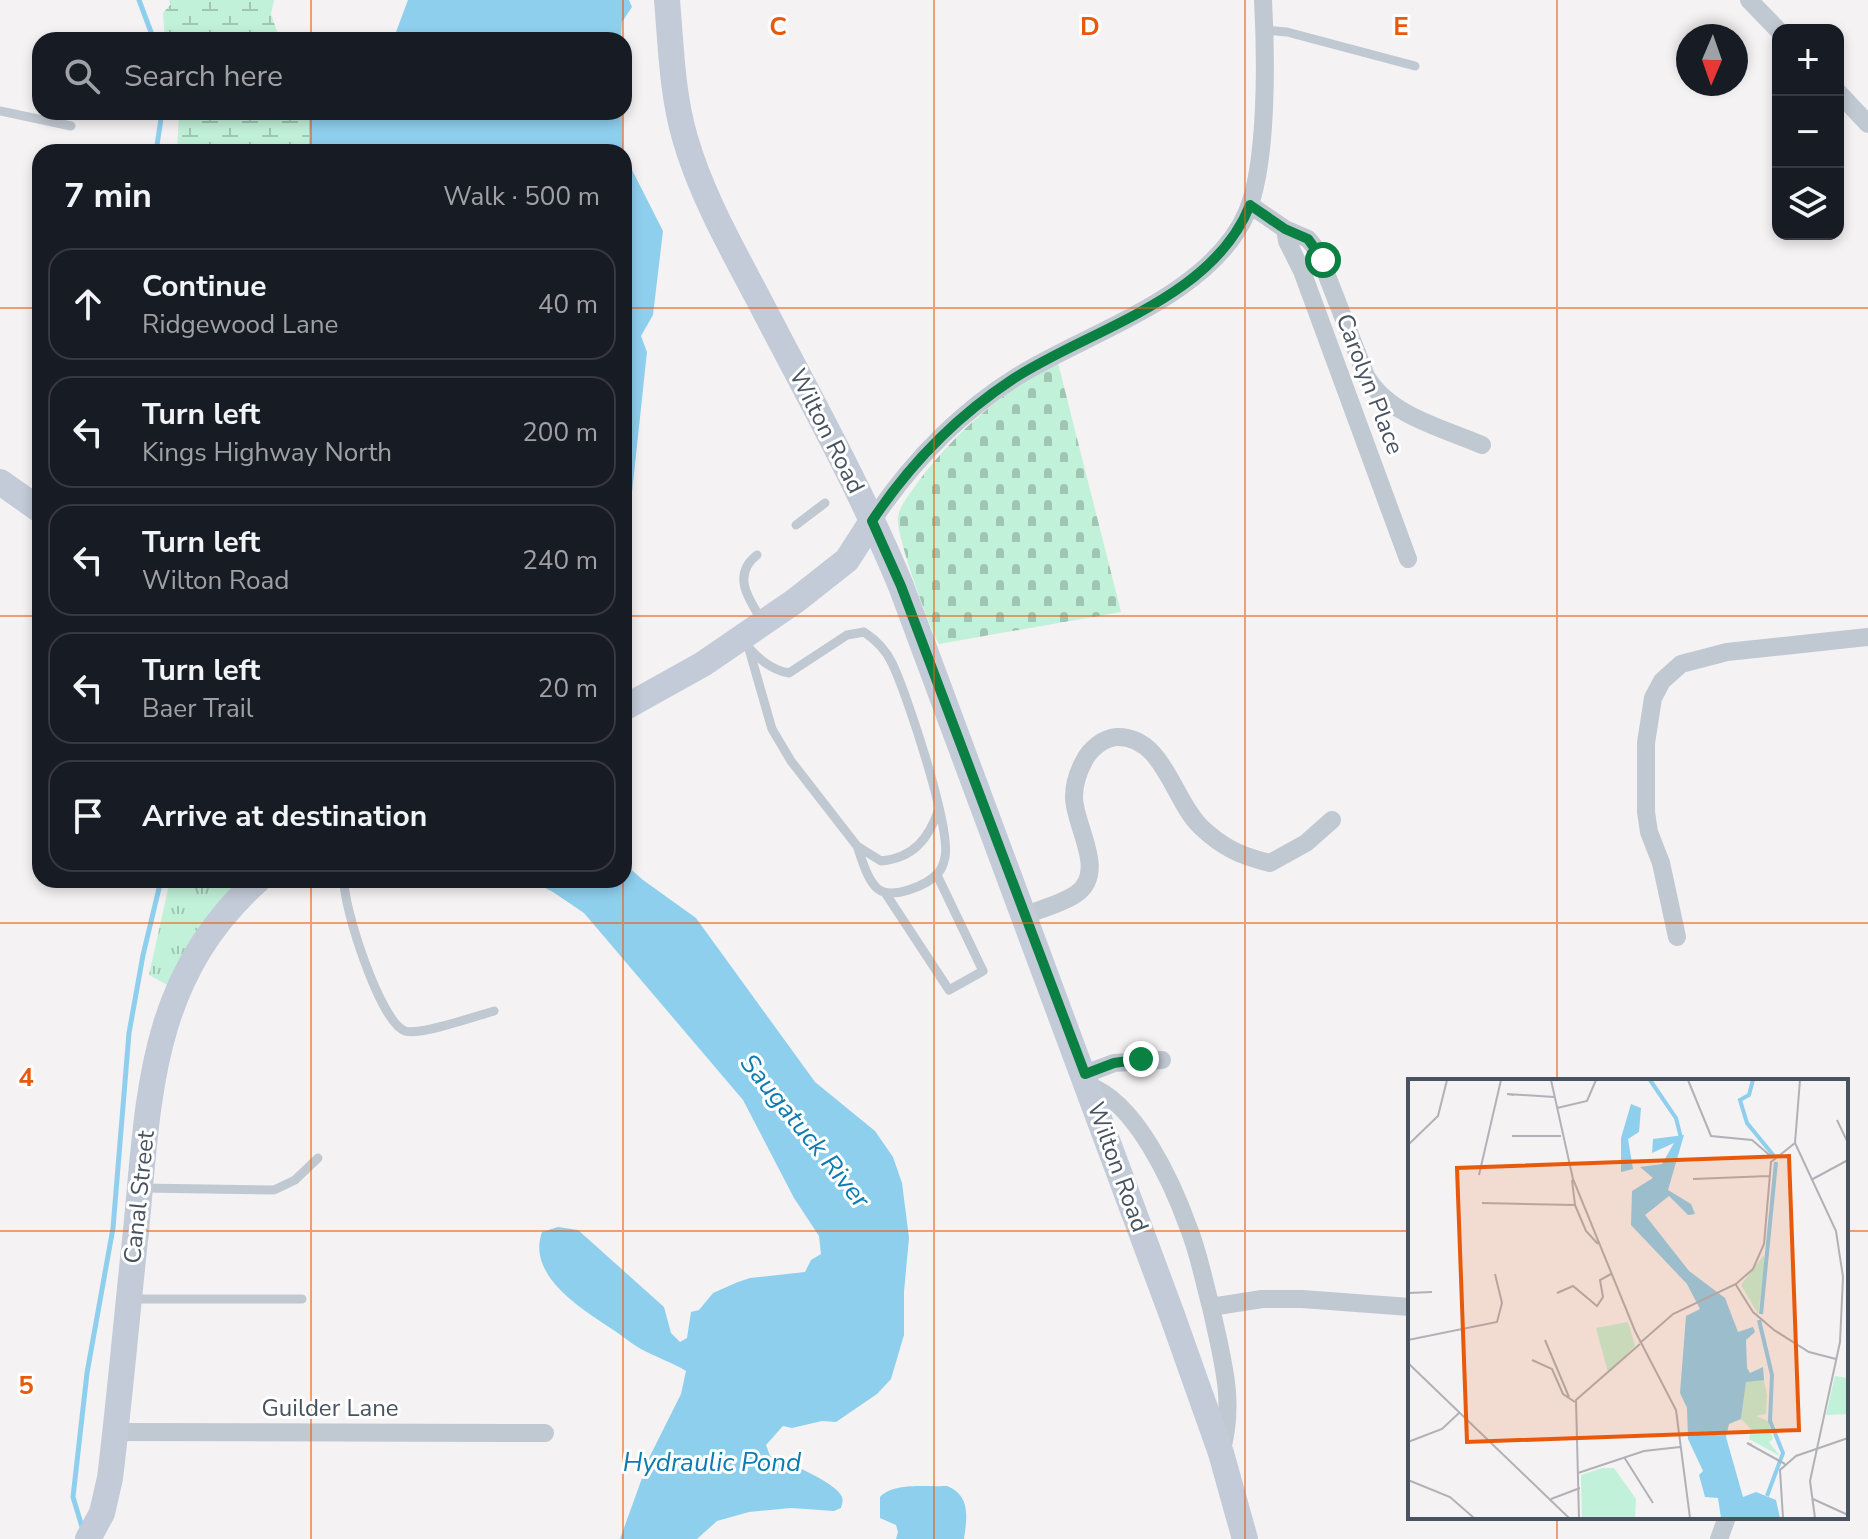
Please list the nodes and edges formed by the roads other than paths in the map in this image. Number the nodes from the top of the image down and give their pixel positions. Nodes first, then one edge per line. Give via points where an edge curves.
1 (667, 0) edge
2 (1263, 0) edge
3 (1749, 0) edge
4 (1772, 24) edge
5 (1264, 30) junction
6 (1415, 66) dead end
7 (1842, 96) edge
8 (0, 111) edge
9 (32, 118) edge
10 (43, 120) edge
11 (1868, 124) edge
12 (71, 126) dead end
13 (1250, 205) junction
14 (1285, 229) junction
15 (1482, 445) dead end
16 (0, 482) edge
17 (825, 503) dead end
18 (32, 504) edge
19 (872, 521) junction
20 (796, 525) dead end
21 (757, 555) dead end
22 (1408, 559) dead end
23 (764, 624) junction
24 (1868, 637) edge
25 (746, 644) junction
26 (632, 704) edge
27 (939, 809) junction
28 (1332, 820) dead end
29 (857, 846) junction
30 (937, 875) junction
31 (250, 888) edge
32 (344, 888) edge
33 (886, 894) junction
34 (1025, 915) junction
35 (1677, 937) dead end
36 (494, 1011) dead end
37 (1162, 1060) dead end
38 (1087, 1080) junction
39 (318, 1158) dead end
40 (140, 1188) junction
41 (129, 1298) junction
42 (302, 1299) dead end
43 (1211, 1307) junction
44 (1408, 1307) edge
45 (115, 1432) junction
46 (545, 1433) dead end
47 (1221, 1453) junction
48 (1726, 1519) edge
49 (92, 1537) edge
50 (1245, 1539) edge
51 (1719, 1539) edge

1 - 19 main road, Wilton Road via 676,92 691,160
2 - 5 street
3 - 4 street
5 - 6 lane
5 - 13 street via 1261,133
7 - 11 street
8 - 9 lane
10 - 12 lane
13 - 14 street
13 - 19 street via 1227,244 1174,290 1126,321 1016,377 967,413 895,487
14 - 15 street via 1308,239 1323,260 1376,390 1399,409
14 - 22 street, Carolyn Place
16 - 18 main road
17 - 20 lane
19 - 23 main road via 847,560
19 - 34 main road, Wilton Road
21 - 23 lane via 748,562 744,591
23 - 25 main road
24 - 35 street via 1727,652 1681,664 1662,681 1653,698 1646,743 1646,812
25 - 26 main road
25 - 27 lane via 777,671 789,673 847,635 859,631 871,637 892,664
25 - 29 lane via 772,729
27 - 29 lane via 926,840 903,857 881,861
27 - 30 lane via 947,844
28 - 34 street via 1306,843 1270,863 1238,855 1199,826 1151,751 1125,737 1111,738 1090,751 1075,785 1088,881 1075,895
29 - 33 lane via 876,888
30 - 33 lane via 898,895
30 - 33 lane via 983,971 949,990
31 - 40 main road, Canal Street via 206,940 168,1014 154,1067
32 - 36 lane via 363,959 392,1021 416,1032
34 - 38 main road, Wilton Road
37 - 38 street via 1114,1063
38 - 43 street via 1114,1099 1156,1158 1190,1231
38 - 47 main road, Wilton Road
39 - 40 lane via 295,1180 274,1190
40 - 41 main road, Canal Street
41 - 42 lane
41 - 45 main road, Canal Street
43 - 44 street via 1262,1299
43 - 47 street via 1228,1394 1229,1426
45 - 46 street, Guilder Lane
45 - 49 main road, Canal Street via 106,1499
47 - 50 main road, Wilton Road
48 - 51 street

